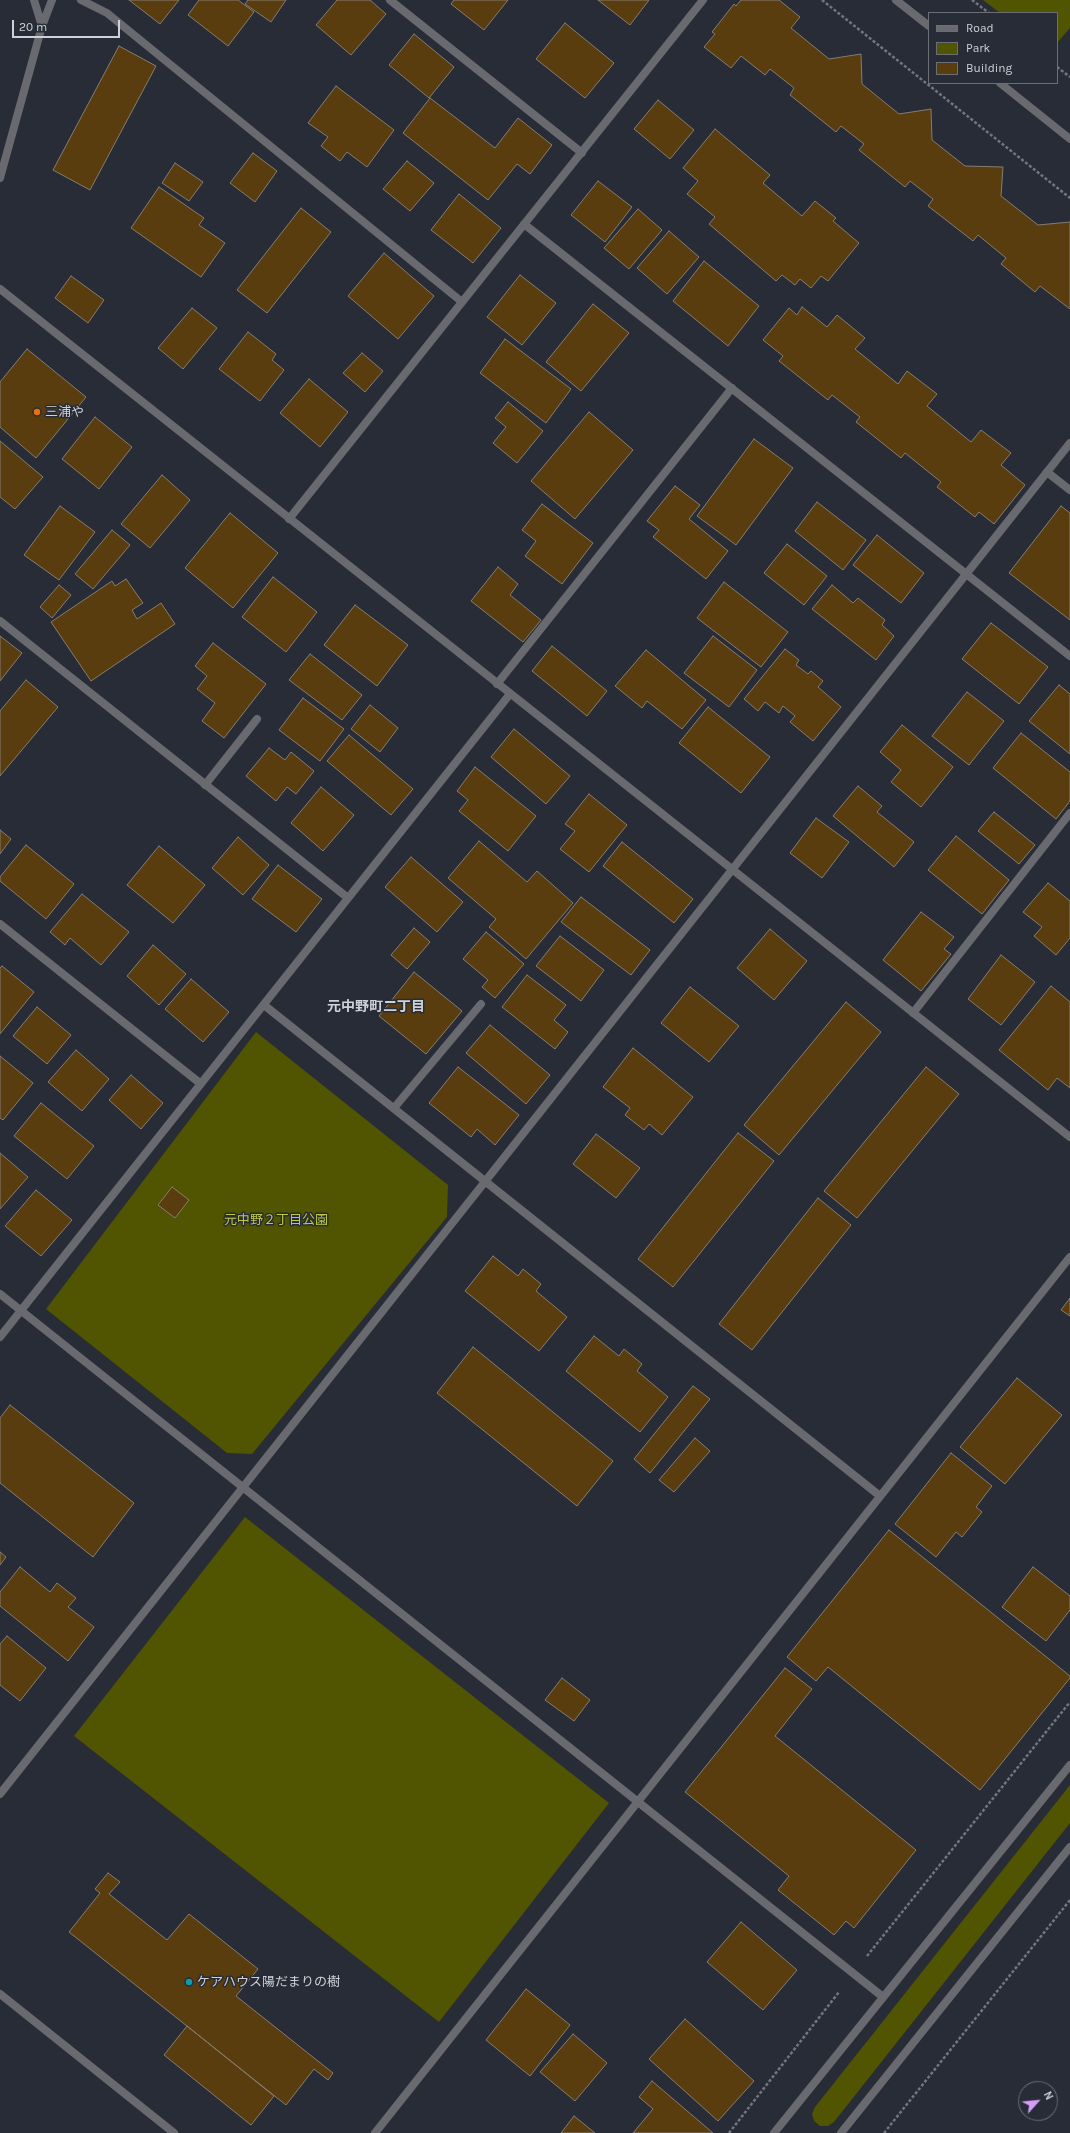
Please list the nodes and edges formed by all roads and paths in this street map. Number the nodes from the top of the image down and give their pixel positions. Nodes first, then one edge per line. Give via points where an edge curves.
1 (34, 0) edge
2 (52, 0) edge
3 (81, 0) edge
4 (390, 0) edge
5 (704, 0) edge
6 (822, 0) edge
7 (896, 0) edge
8 (972, 0) edge
9 (988, 12) edge
10 (928, 25) edge
11 (42, 26) junction
12 (1058, 68) edge
13 (1070, 77) edge
14 (1001, 84) edge
15 (1070, 139) edge
16 (582, 153) junction
17 (0, 178) edge
18 (1070, 198) edge
19 (524, 224) junction
20 (0, 290) edge
21 (462, 302) junction
22 (732, 388) junction
23 (1070, 443) edge
24 (1047, 472) junction
25 (1070, 490) edge
26 (289, 518) junction
27 (966, 574) junction
28 (0, 621) edge
29 (1070, 656) edge
30 (498, 684) junction
31 (510, 694) junction
32 (257, 719) dead end
33 (205, 785) junction
34 (1070, 813) edge
35 (732, 870) junction
36 (348, 898) junction
37 (0, 924) edge
38 (481, 1004) dead end
39 (264, 1005) junction
40 (913, 1012) junction
41 (201, 1084) junction
42 (394, 1108) junction
43 (1070, 1137) edge
44 (486, 1181) junction
45 (1070, 1257) edge
46 (0, 1294) edge
47 (21, 1311) junction
48 (0, 1338) edge
49 (243, 1487) junction
50 (880, 1496) junction
51 (1070, 1702) edge
52 (1070, 1765) edge
53 (0, 1794) edge
54 (638, 1802) junction
55 (1070, 1847) edge
56 (1070, 1900) edge
57 (854, 1973) junction
58 (0, 1994) edge
59 (883, 1997) junction
60 (174, 2133) edge
61 (375, 2133) edge
62 (729, 2133) edge
63 (774, 2133) edge
64 (840, 2133) edge
65 (884, 2133) edge

1 - 11 street
2 - 11 street
3 - 21 street via 107,13
4 - 16 street
5 - 16 street
6 - 18 path
7 - 10 street
8 - 9 path
11 - 17 street
12 - 13 path
14 - 15 street
16 - 19 street
19 - 21 street
19 - 22 street
20 - 26 street
21 - 26 street
22 - 27 street
22 - 30 street
23 - 24 street
24 - 25 street
24 - 27 street
26 - 30 street
27 - 29 street
27 - 35 street
28 - 33 street
30 - 31 street
31 - 35 street
31 - 36 street
32 - 33 street
33 - 36 street
34 - 40 street
35 - 40 street
35 - 44 street
36 - 39 street
37 - 41 street
38 - 42 street
39 - 41 street
39 - 42 street
40 - 43 street
41 - 47 street
42 - 44 street
44 - 49 street
44 - 50 street
45 - 50 street
46 - 47 street
47 - 48 street
47 - 49 street
49 - 53 street
49 - 54 street
50 - 54 street
51 - 57 path
52 - 59 street
54 - 57 street
54 - 61 street
55 - 64 street
56 - 65 path
57 - 59 street
57 - 62 path
58 - 60 street
59 - 63 street

